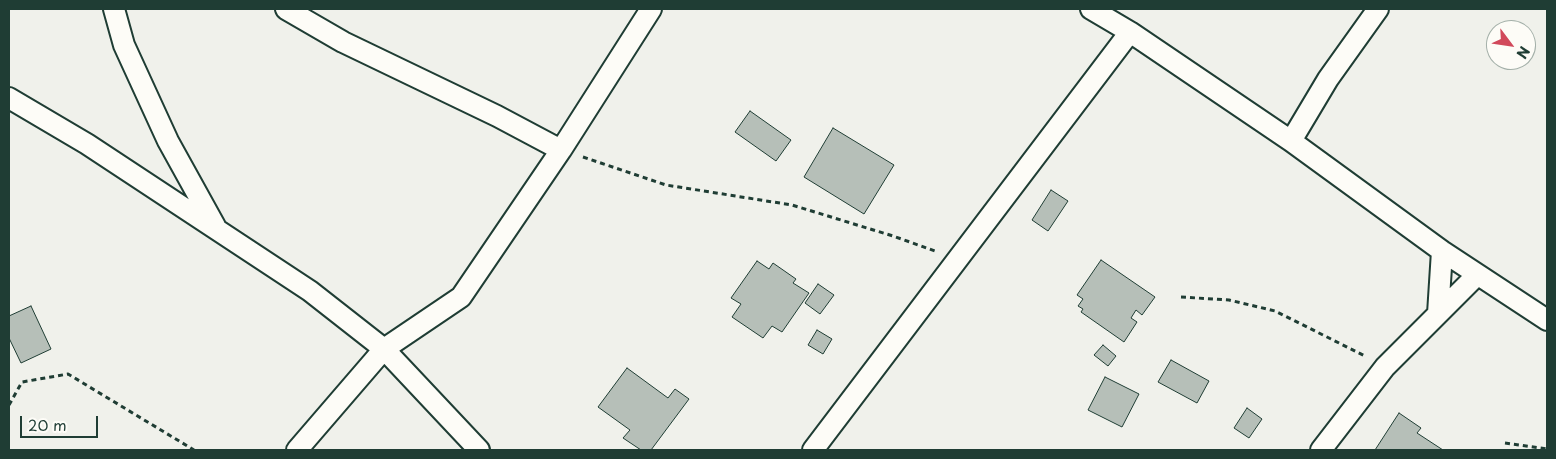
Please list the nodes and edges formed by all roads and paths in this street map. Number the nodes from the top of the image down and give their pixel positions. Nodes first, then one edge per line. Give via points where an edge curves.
1 (114, 9) edge
2 (286, 9) edge
3 (650, 9) edge
4 (1091, 9) edge
5 (1378, 9) edge
6 (1130, 32) junction
7 (9, 98) edge
8 (1291, 141) junction
9 (561, 150) junction
10 (216, 229) junction
11 (1442, 251) junction
12 (958, 260) junction
13 (1477, 275) junction
14 (1181, 297) dead end
15 (1438, 314) junction
16 (1547, 320) edge
17 (384, 348) junction
18 (1385, 368) junction
19 (9, 405) edge
20 (1504, 442) dead end
21 (1547, 449) edge
22 (194, 450) edge
23 (297, 450) edge
24 (479, 450) edge
25 (813, 450) edge
26 (1321, 450) edge

1 - 10 street via 124,45 168,141
2 - 9 street via 343,42
3 - 9 street
4 - 6 street
5 - 8 street via 1328,79
6 - 8 street
6 - 12 street
7 - 10 street via 87,144
8 - 11 street
9 - 12 path via 666,185 792,205
9 - 17 street via 461,297
10 - 17 street via 310,291
11 - 13 street
11 - 15 street
12 - 25 street
13 - 15 street
13 - 16 street
14 - 18 path via 1230,300 1275,311
15 - 18 street
17 - 23 street
17 - 24 street
18 - 26 street
19 - 22 path via 22,382 68,374
20 - 21 path

